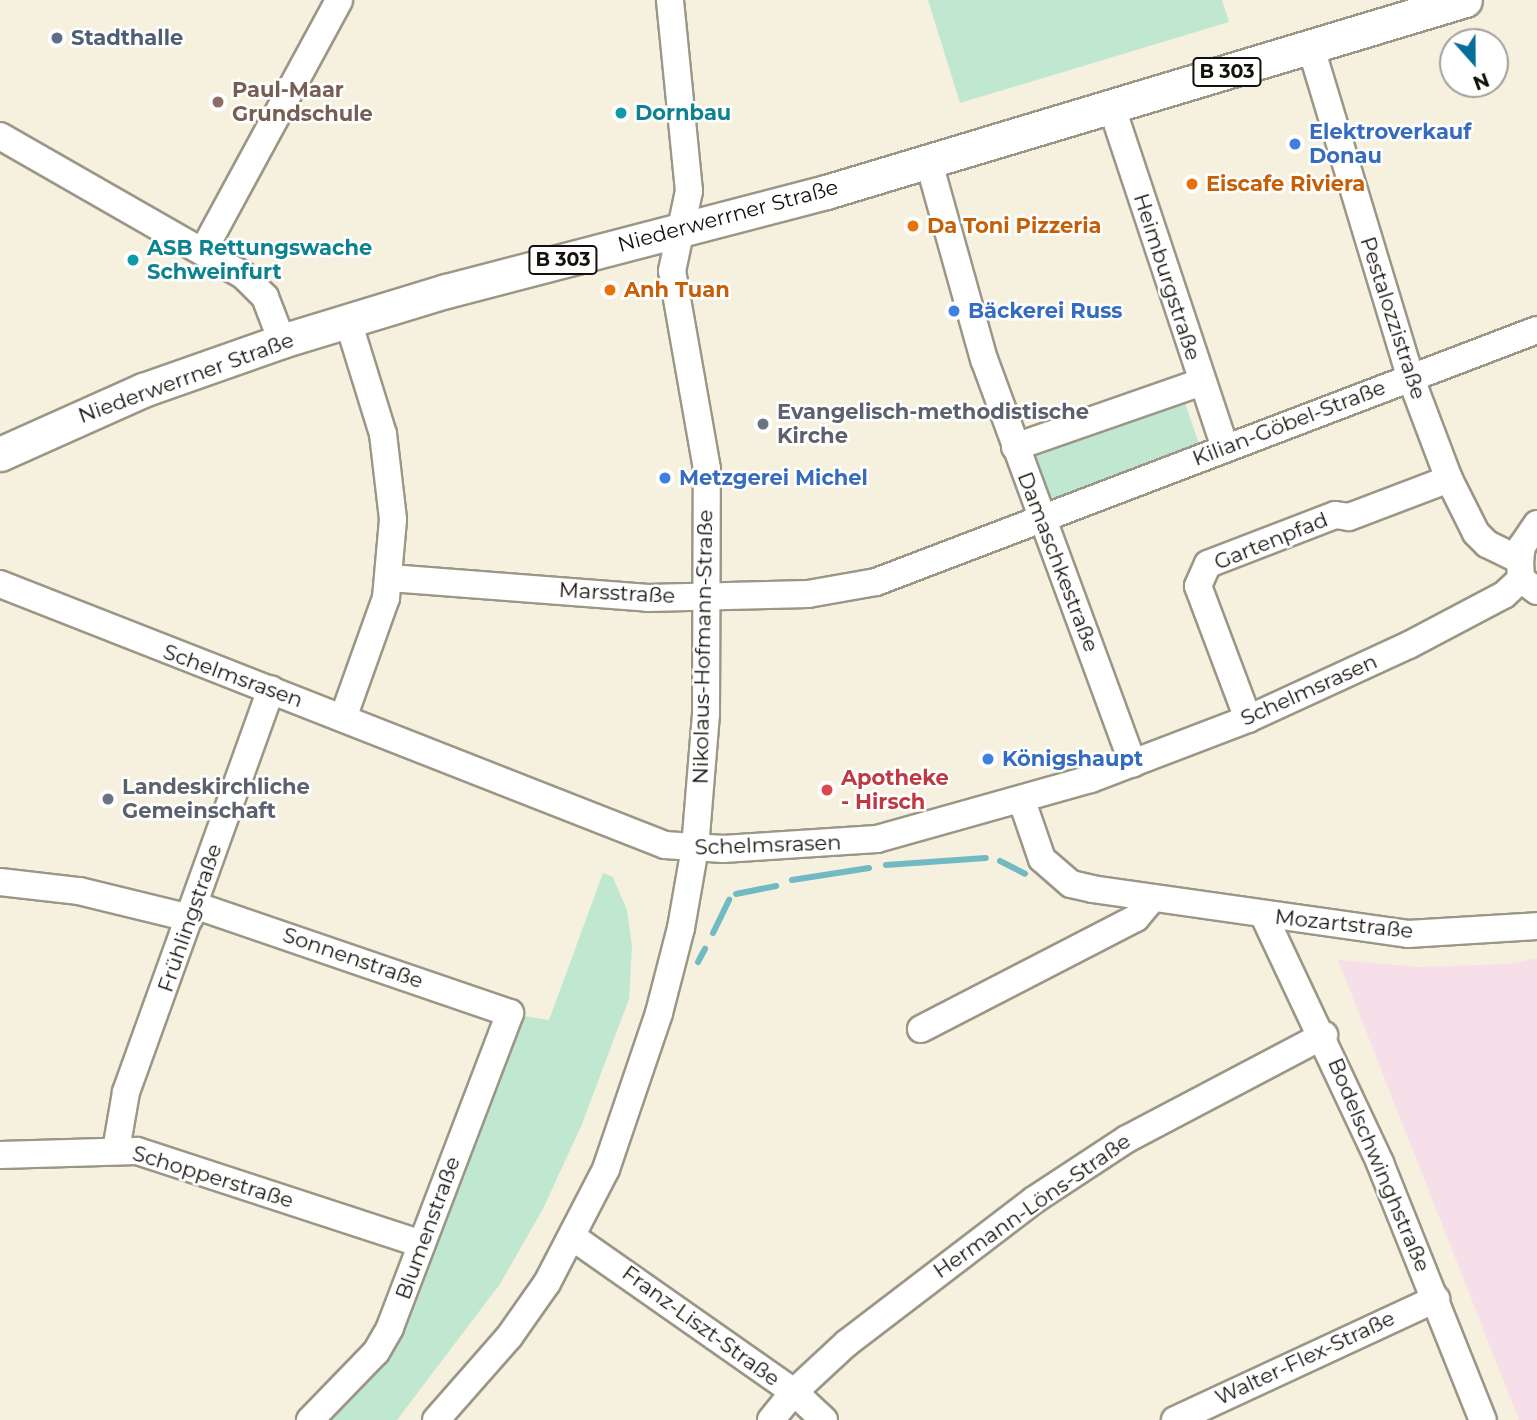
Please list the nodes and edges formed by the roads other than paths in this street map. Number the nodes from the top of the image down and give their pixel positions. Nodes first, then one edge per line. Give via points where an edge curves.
1 (339, 0) edge
2 (670, 0) edge
3 (1465, 0) edge
4 (1311, 48) junction
5 (1111, 105) junction
6 (0, 136) edge
7 (928, 159) junction
8 (681, 230) junction
9 (203, 251) junction
10 (348, 321) junction
11 (1537, 330) edge
12 (282, 341) junction
13 (1410, 376) junction
14 (1202, 382) junction
15 (1015, 447) junction
16 (1225, 448) junction
17 (0, 454) edge
18 (1449, 479) junction
19 (1040, 516) junction
20 (1537, 524) edge
21 (1526, 577) edge
22 (390, 578) junction
23 (3, 580) edge
24 (706, 596) junction
25 (271, 689) junction
26 (343, 719) junction
27 (1248, 719) junction
28 (1133, 763) junction
29 (1022, 802) junction
30 (695, 848) junction
31 (0, 882) edge
32 (1152, 899) junction
33 (192, 911) junction
34 (1264, 916) junction
35 (1537, 926) edge
36 (510, 1013) joint
37 (921, 1029) dead end
38 (1324, 1035) junction
39 (116, 1150) junction
40 (0, 1154) edge
41 (574, 1238) junction
42 (421, 1244) junction
43 (1436, 1299) junction
44 (793, 1392) junction
45 (310, 1420) edge
46 (436, 1420) edge
47 (771, 1420) edge
48 (824, 1420) edge
49 (1175, 1420) edge
50 (1483, 1420) edge

1 - 9 street
2 - 8 street, Nikolaus-Hofmann-Straße via 689,191
3 - 4 main road, Niederwerrner Straße / B 303
4 - 5 main road, Niederwerrner Straße / B 303
4 - 13 street, Pestalozzistraße
5 - 7 main road, Niederwerrner Straße / B 303
5 - 14 street, Heimburgstraße
6 - 9 street
7 - 8 main road, Niederwerrner Straße / B 303
7 - 15 street, Damaschkestraße via 984,359
8 - 10 main road, Niederwerrner Straße / B 303
8 - 24 street, Nikolaus-Hofmann-Straße via 672,271 707,469
9 - 12 street via 258,288
10 - 12 main road, Niederwerrner Straße / B 303
10 - 22 street via 383,434 393,519
11 - 13 street, Kilian-Göbel-Straße
12 - 17 main road, Niederwerrner Straße / B 303 via 144,390
13 - 16 street, Kilian-Göbel-Straße
13 - 18 street, Pestalozzistraße
14 - 15 street
14 - 16 street, Heimburgstraße
15 - 19 street, Damaschkestraße
16 - 19 street, Kilian-Göbel-Straße
18 - 21 street, Pestalozzistraße via 1475,533
18 - 27 street, Gartenpfad via 1349,517 1335,515 1208,564 1198,586
19 - 24 street, Marsstraße via 876,582 808,594
19 - 28 street, Damaschkestraße
20 - 21 street via 1522,546
21 - 27 street, Schelmsrasen via 1458,620
22 - 24 street, Marsstraße via 648,598
22 - 26 street via 379,624
23 - 25 street, Schelmsrasen via 213,671
24 - 30 street, Nikolaus-Hofmann-Straße via 706,713
25 - 26 street, Schelmsrasen
25 - 33 street, Frühlingstraße
26 - 30 street, Schelmsrasen via 666,845
27 - 28 street, Schelmsrasen
28 - 29 street, Schelmsrasen
29 - 30 street, Schelmsrasen via 867,840 784,848
29 - 32 street, Mozartstraße via 1036,846 1052,872 1070,884
30 - 41 street, Nikolaus-Hofmann-Straße via 681,929 645,1059 623,1126
31 - 33 street, Sonnenstraße
32 - 34 street, Mozartstraße
32 - 37 street via 1136,918
33 - 36 street, Sonnenstraße
33 - 39 street, Frühlingstraße via 126,1092
34 - 35 street, Mozartstraße via 1408,934
34 - 38 street, Bodelschwinghstraße
36 - 42 street, Blumenstraße
38 - 43 street, Bodelschwinghstraße
38 - 44 street, Hermann-Löns-Straße via 1127,1139 1034,1200 904,1296
39 - 40 street, Schopperstraße
39 - 42 street, Schopperstraße via 169,1160
41 - 44 street, Franz-Liszt-Straße
41 - 46 street, Nikolaus-Hofmann-Straße via 509,1337
42 - 45 street, Blumenstraße via 397,1311 376,1352
43 - 49 street, Walter-Flex-Straße
43 - 50 street, Bodelschwinghstraße
44 - 47 street, Hermann-Löns-Straße
44 - 48 street, Franz-Liszt-Straße

